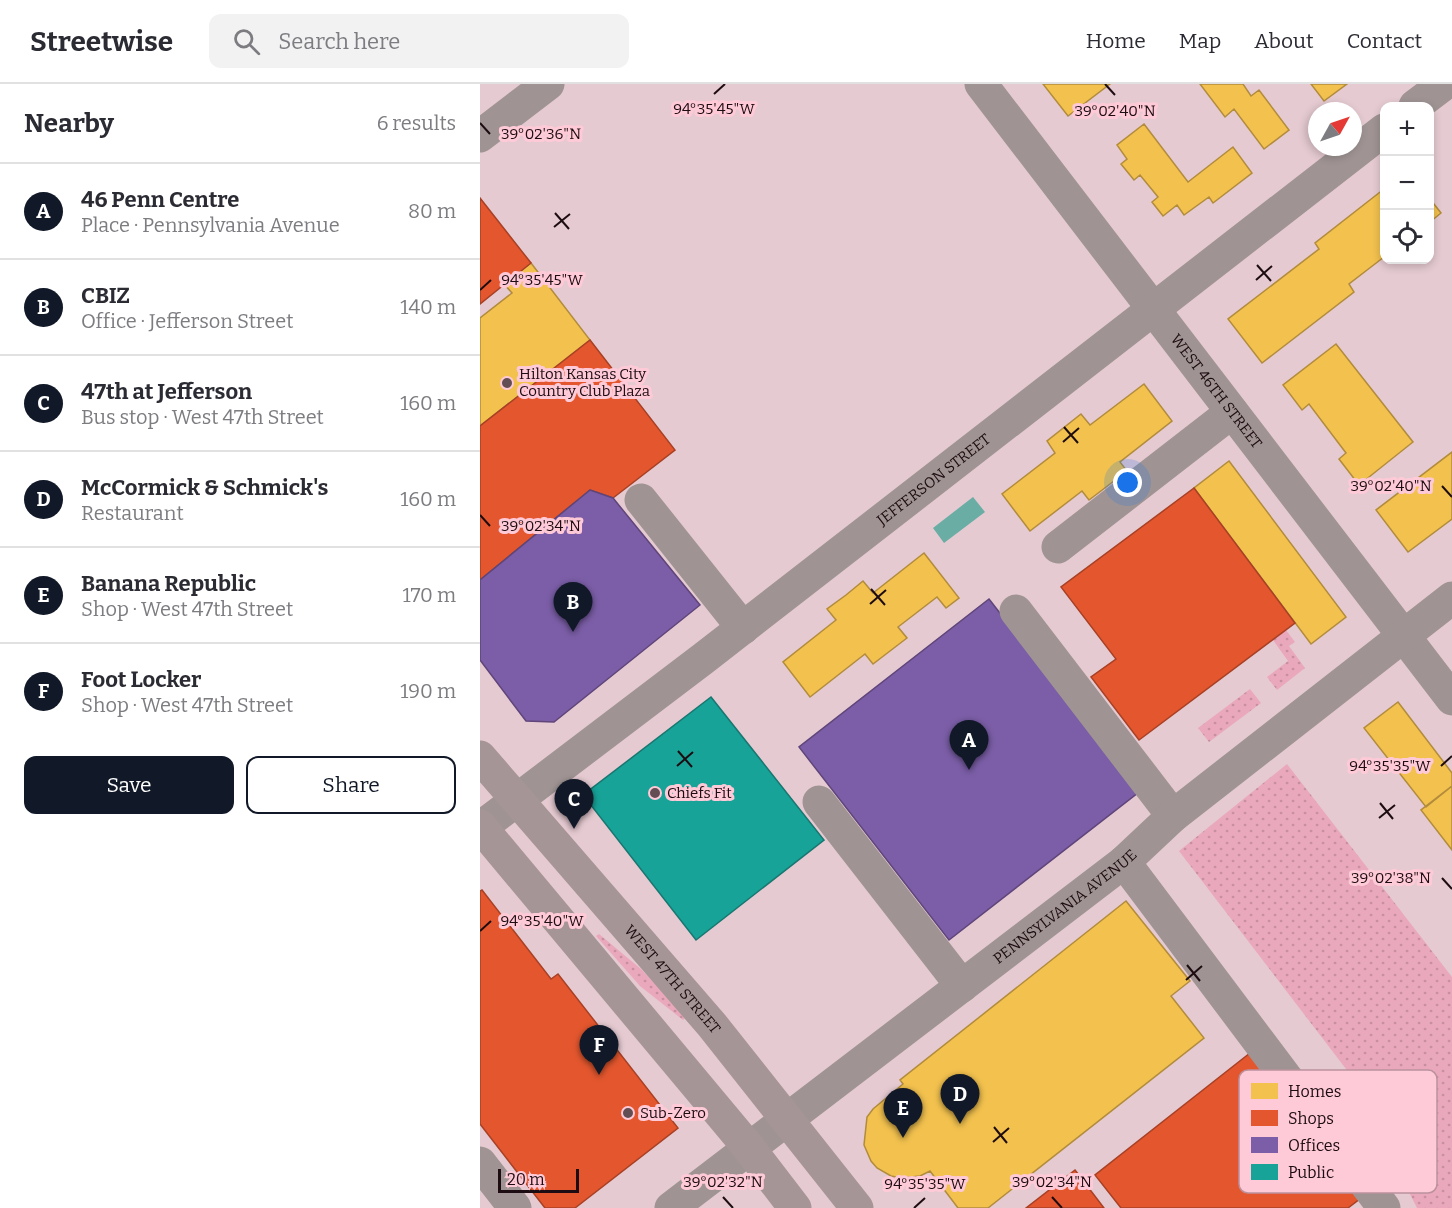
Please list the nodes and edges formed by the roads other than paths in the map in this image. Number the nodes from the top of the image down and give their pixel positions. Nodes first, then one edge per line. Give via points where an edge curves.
1 (548, 84) edge
2 (981, 84) edge
3 (1444, 84) edge
4 (1420, 102) edge
5 (1380, 133) edge
6 (480, 136) edge
7 (1153, 309) junction
8 (1232, 412) junction
9 (641, 500) dead end
10 (1058, 547) dead end
11 (1452, 597) edge
12 (1016, 611) dead end
13 (743, 628) junction
14 (1404, 635) junction
15 (1452, 699) edge
16 (480, 757) edge
17 (516, 800) junction
18 (819, 802) dead end
19 (1173, 816) junction
20 (480, 827) edge
21 (1124, 862) junction
22 (962, 986) junction
23 (1280, 1070) edge
24 (788, 1119) junction
25 (749, 1149) junction
26 (480, 1163) edge
27 (1373, 1193) edge
28 (515, 1208) edge
29 (671, 1208) edge
30 (795, 1208) edge
31 (856, 1208) edge
32 (1384, 1208) edge

1 - 6 street
2 - 7 street, WEST 46TH STREET
3 - 4 street
5 - 7 street, JEFFERSON STREET
7 - 8 street, WEST 46TH STREET
7 - 13 street, JEFFERSON STREET
8 - 10 street
8 - 14 street, WEST 46TH STREET
9 - 13 street
11 - 14 street, PENNSYLVANIA AVENUE
12 - 19 street
13 - 17 street, JEFFERSON STREET
14 - 15 street, WEST 46TH STREET
14 - 19 street, PENNSYLVANIA AVENUE
16 - 17 main road, WEST 47TH STREET
17 - 20 street, JEFFERSON STREET
17 - 24 main road, WEST 47TH STREET via 712,1025
18 - 22 street
19 - 21 street, PENNSYLVANIA AVENUE
20 - 25 main road
21 - 22 street, PENNSYLVANIA AVENUE
21 - 23 street
22 - 24 street, PENNSYLVANIA AVENUE
24 - 25 street, PENNSYLVANIA AVENUE
24 - 31 main road, WEST 47TH STREET
25 - 29 street, PENNSYLVANIA AVENUE
25 - 30 main road
26 - 28 street
27 - 32 street

